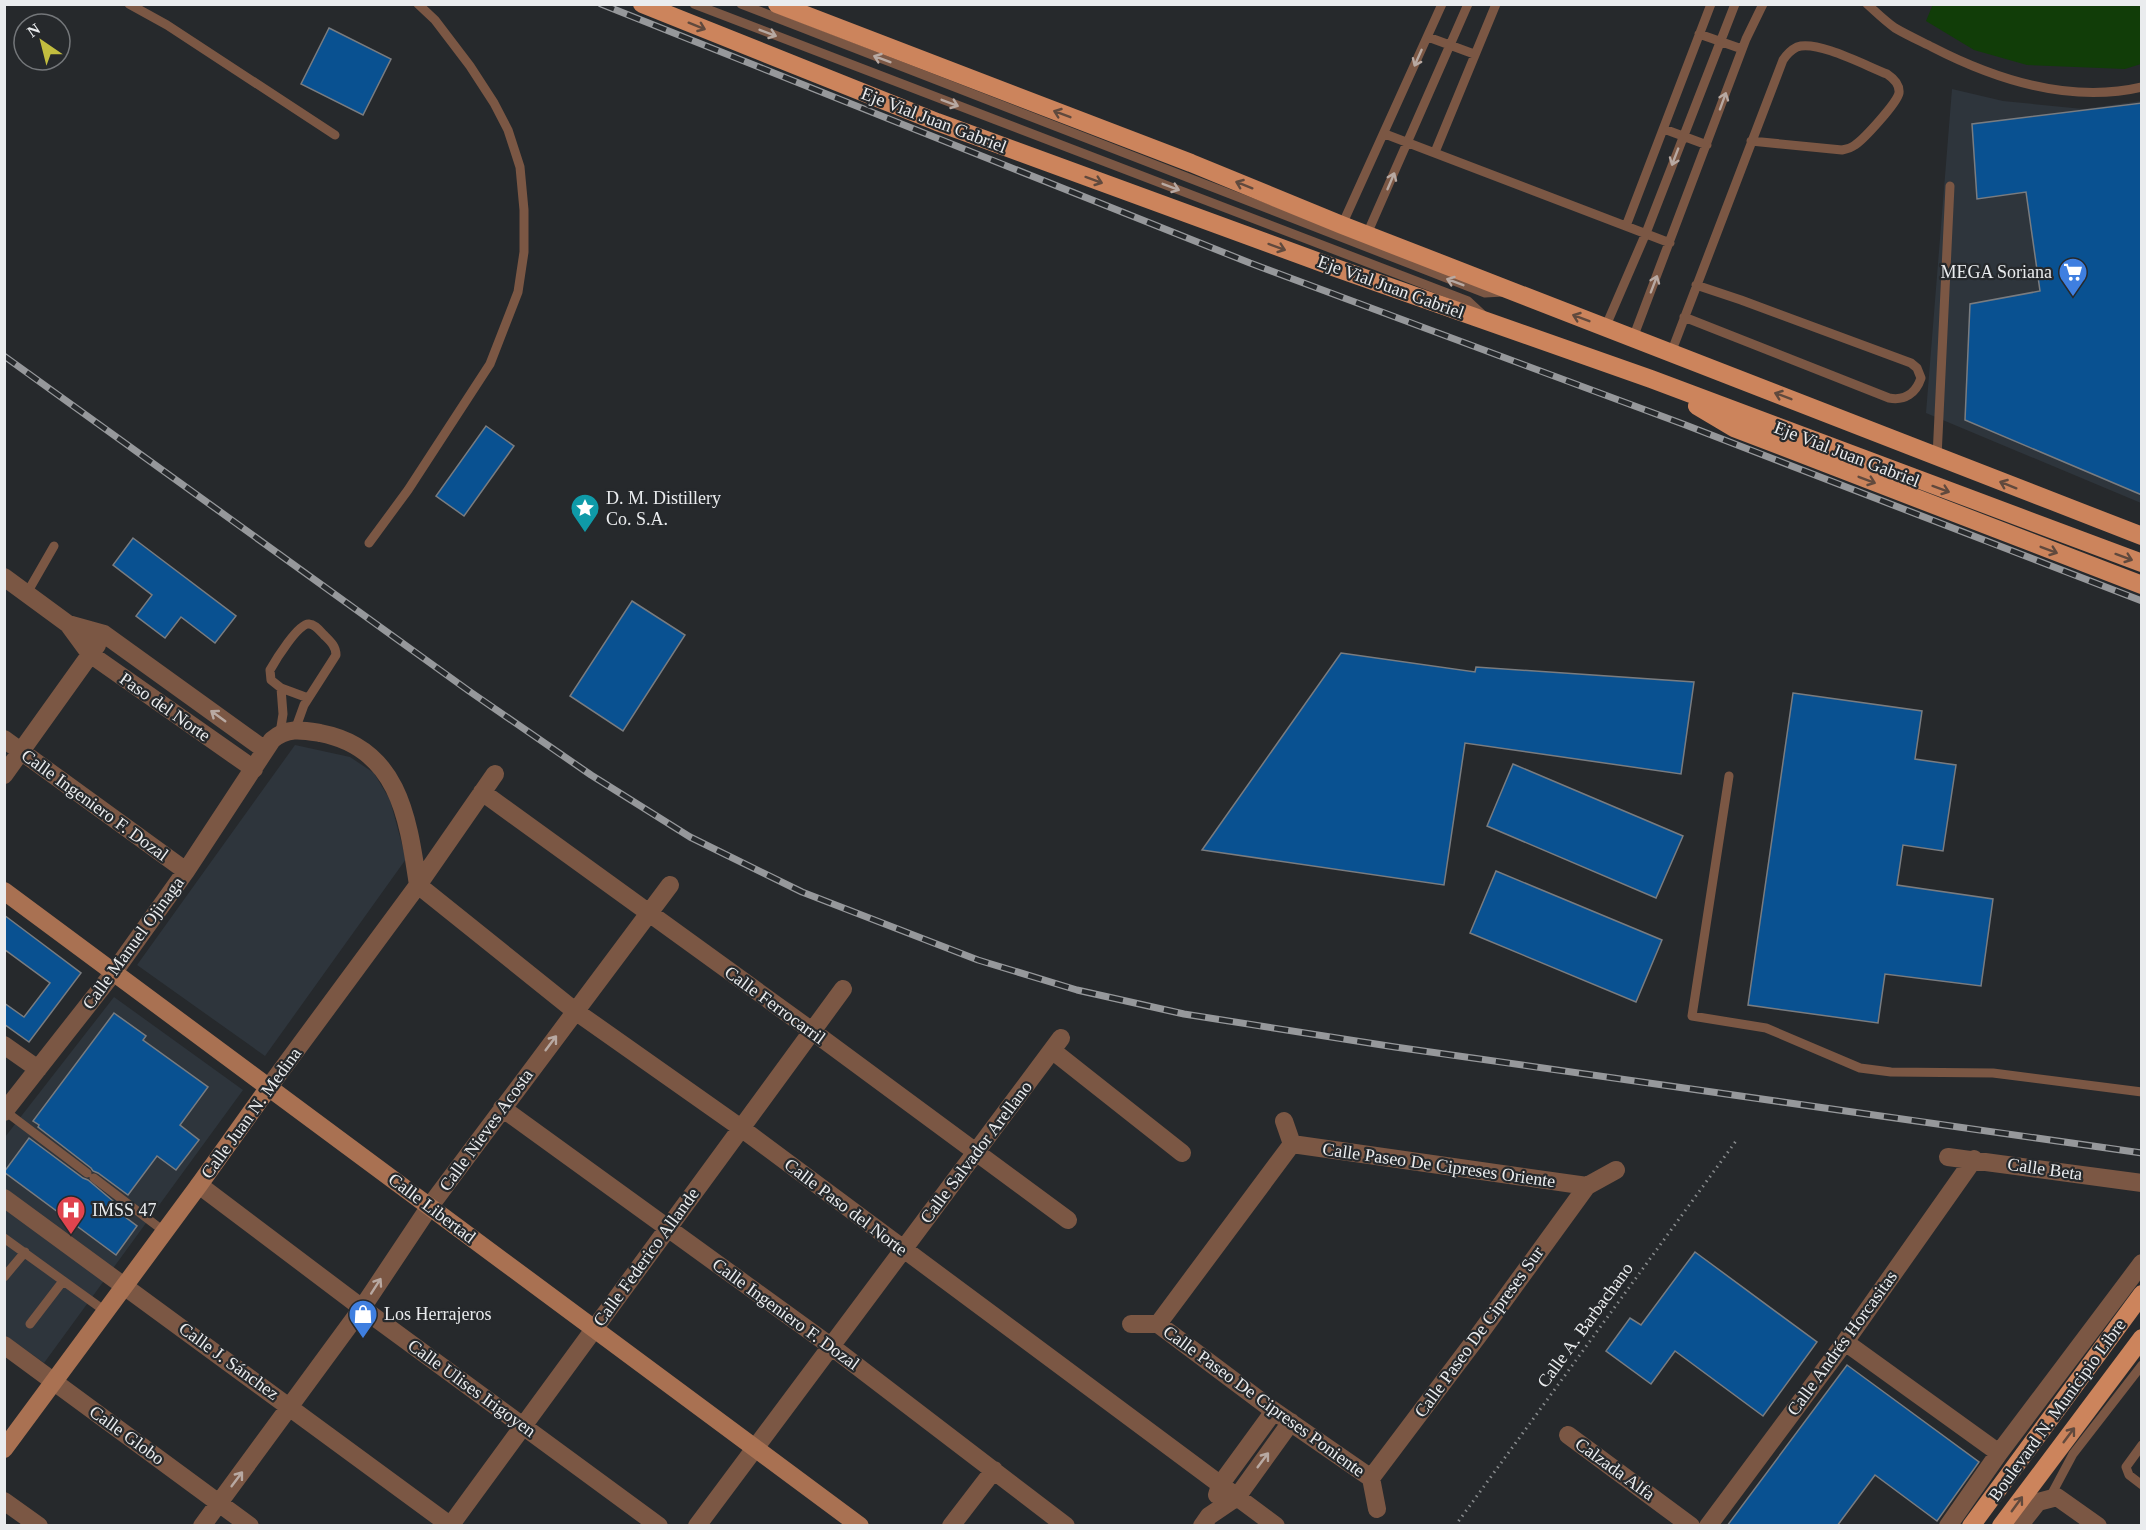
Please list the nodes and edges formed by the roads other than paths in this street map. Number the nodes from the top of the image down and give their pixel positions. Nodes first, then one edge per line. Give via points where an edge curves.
1 (129, 4) edge
2 (418, 4) edge
3 (642, 4) edge
4 (694, 4) edge
5 (741, 4) edge
6 (777, 4) edge
7 (1442, 4) edge
8 (1468, 4) edge
9 (1496, 4) edge
10 (1711, 4) edge
11 (1735, 4) edge
12 (1763, 4) edge
13 (1867, 4) edge
14 (1699, 33) junction
15 (1428, 37) junction
16 (1720, 41) junction
17 (1450, 46) junction
18 (1743, 49) junction
19 (1474, 54) junction
20 (2142, 87) edge
21 (1664, 129) junction
22 (1385, 134) junction
23 (335, 135) dead end
24 (1683, 136) junction
25 (1751, 141) junction
26 (1407, 142) junction
27 (1707, 145) junction
28 (1435, 152) junction
29 (1950, 186) dead end
30 (1342, 225) junction
31 (1626, 226) junction
32 (1646, 233) junction
33 (1367, 234) junction
34 (1670, 243) junction
35 (1696, 285) junction
36 (1511, 291) junction
37 (1684, 317) junction
38 (1491, 323) junction
39 (1605, 328) junction
40 (1633, 338) junction
41 (1671, 353) junction
42 (1651, 379) junction
43 (1937, 457) junction
44 (2142, 536) edge
45 (369, 543) dead end
46 (54, 546) dead end
47 (2142, 563) edge
48 (4, 577) edge
49 (2142, 585) edge
50 (27, 594) junction
51 (68, 624) junction
52 (104, 634) junction
53 (90, 654) junction
54 (281, 688) junction
55 (308, 698) junction
56 (287, 732) junction
57 (4, 739) edge
58 (265, 750) junction
59 (22, 751) junction
60 (254, 768) junction
61 (495, 774) dead end
62 (4, 775) edge
63 (1729, 776) dead end
64 (482, 792) junction
65 (186, 871) junction
66 (418, 885) junction
67 (670, 885) dead end
68 (4, 891) edge
69 (649, 915) junction
70 (114, 972) junction
71 (843, 989) dead end
72 (575, 1011) junction
73 (812, 1031) junction
74 (4, 1045) edge
75 (38, 1069) junction
76 (269, 1087) junction
77 (2142, 1092) edge
78 (502, 1108) junction
79 (5, 1111) edge
80 (1284, 1121) dead end
81 (741, 1128) junction
82 (1292, 1144) junction
83 (976, 1152) junction
84 (1182, 1153) dead end
85 (1948, 1157) dead end
86 (1974, 1159) junction
87 (1616, 1170) dead end
88 (2142, 1182) edge
89 (199, 1185) junction
90 (1587, 1186) junction
91 (4, 1198) edge
92 (430, 1206) junction
93 (1068, 1220) dead end
94 (668, 1228) junction
95 (165, 1232) junction
96 (4, 1238) edge
97 (903, 1249) junction
98 (25, 1252) junction
99 (2142, 1263) edge
100 (4, 1277) edge
101 (63, 1281) junction
102 (125, 1285) junction
103 (2142, 1294) edge
104 (362, 1308) junction
105 (105, 1311) junction
106 (30, 1324) dead end
107 (1131, 1324) dead end
108 (1158, 1324) junction
109 (594, 1329) junction
110 (2142, 1338) edge
111 (1845, 1342) junction
112 (4, 1345) edge
113 (832, 1347) junction
114 (2142, 1365) edge
115 (53, 1381) junction
116 (291, 1406) junction
117 (1274, 1411) junction
118 (1291, 1422) junction
119 (524, 1425) junction
120 (1568, 1435) dead end
121 (2142, 1445) edge
122 (756, 1447) junction
123 (4, 1449) edge
124 (1999, 1454) junction
125 (994, 1470) junction
126 (1371, 1478) junction
127 (1220, 1485) junction
128 (2142, 1485) edge
129 (1237, 1497) junction
130 (2050, 1497) junction
131 (4, 1501) edge
132 (219, 1503) junction
133 (1377, 1509) dead end
134 (1206, 1521) edge
135 (451, 1525) edge
136 (39, 1526) edge
137 (202, 1526) edge
138 (250, 1526) edge
139 (659, 1526) edge
140 (697, 1526) edge
141 (860, 1526) edge
142 (951, 1526) edge
143 (1066, 1526) edge
144 (1276, 1526) edge
145 (1691, 1526) edge
146 (1708, 1526) edge
147 (1948, 1526) edge
148 (1971, 1526) edge
149 (2001, 1526) edge
150 (2019, 1526) edge
151 (2098, 1526) edge

1 - 23 lane
2 - 45 lane via 464,58 508,130 520,167 524,252 518,292 490,364
3 -> 38 main road, Eje Vial Juan Gabriel via 937,122
4 -> 38 lane via 1468,301
36 -> 5 lane via 1485,294
30 -> 6 main road, Eje Vial Juan Gabriel
7 - 15 lane
8 - 17 lane
9 - 19 lane
10 - 14 lane
11 - 16 lane
12 - 18 lane
13 - 20 lane via 1896,28 2000,78 2094,94
14 - 16 lane
14 - 21 lane
15 - 17 lane
15 -> 22 lane
16 - 18 lane
16 - 24 lane
17 - 19 lane
17 - 26 lane
27 -> 18 lane
19 - 28 lane
21 - 24 lane
21 - 31 lane
22 - 26 lane
22 - 30 lane
24 - 27 lane
24 -> 32 lane
25 - 25 lane via 1783,60 1797,48 1821,48 1887,74 1898,86 1898,97 1851,148
25 - 35 lane
26 - 28 lane
33 -> 26 lane
27 - 34 lane
28 - 31 lane
29 - 43 lane
30 - 33 main road, Eje Vial Juan Gabriel
31 - 32 lane
32 - 34 lane
32 - 39 lane
33 - 36 main road, Eje Vial Juan Gabriel
40 -> 34 lane
35 - 37 lane
35 - 37 lane via 1911,363 1921,378 1917,389 1909,396 1889,398
39 -> 36 main road, Eje Vial Juan Gabriel
37 - 41 lane
38 - 42 main road, Eje Vial Juan Gabriel
39 - 40 main road, Eje Vial Juan Gabriel
40 - 41 main road, Eje Vial Juan Gabriel
43 -> 41 main road, Eje Vial Juan Gabriel
42 -> 47 main road, Eje Vial Juan Gabriel
42 -> 49 main road via 1734,428
44 -> 43 main road, Eje Vial Juan Gabriel
46 - 50 lane
48 - 50 street, Paso del Norte
50 - 51 street, Paso del Norte
51 - 52 street, Paso del Norte
51 - 53 street, Paso del Norte
52 - 53 street
58 -> 52 street, Paso del Norte
53 - 59 street
53 - 60 street, Paso del Norte
54 - 55 lane
54 - 55 lane via 271,680 270,670 300,627 313,624 333,645 336,655
54 - 56 lane
55 - 56 lane
56 - 58 street
56 - 66 street via 339,738 374,758 393,785 406,819
57 - 59 street, Calle Ingeniero F. Dozal
58 - 60 street
59 - 62 street
59 - 65 street, Calle Ingeniero F. Dozal
60 - 65 street, Calle Manuel Ojinaga
61 - 64 street, Calle Juan N. Medina
63 - 77 lane via 1692,1016 1766,1028 1860,1068 1993,1073
64 - 66 street, Calle Juan N. Medina
64 - 69 street, Calle Ferrocarril
65 - 70 street, Calle Manuel Ojinaga
66 - 72 street, Calle Paso del Norte
66 - 76 street, Calle Juan N. Medina
67 - 69 street, Calle Nieves Acosta
68 - 70 street, Calle Libertad
69 - 72 street, Calle Nieves Acosta
69 - 73 street, Calle Ferrocarril
70 - 75 street, Calle Manuel Ojinaga
70 - 76 street, Calle Libertad
71 - 73 street, Calle Federico Allande
78 -> 72 street, Calle Nieves Acosta
72 - 81 street, Calle Paso del Norte
73 - 81 street, Calle Federico Allande
73 - 83 street, Calle Ferrocarril
74 - 75 street
75 - 79 street, Calle Manuel Ojinaga
76 - 89 street, Calle Juan N. Medina
76 - 92 street, Calle Libertad
78 - 92 street, Calle Nieves Acosta
78 - 94 street, Calle Ingeniero F. Dozal
79 - 95 lane
80 - 82 street
81 - 94 street, Calle Federico Allande
81 - 97 street, Calle Paso del Norte
82 - 90 street, Calle Paseo De Cipreses Oriente
82 - 108 street
83 - 84 street, Calle Salvador Arellano via 1057,1044
83 - 93 street, Calle Ferrocarril
83 - 97 street, Calle Salvador Arellano
85 - 86 street, Calle Beta
86 - 88 street, Calle Beta
86 - 111 street, Calle Andrés Horcasitas
87 - 90 street
89 - 95 street, Calle Juan N. Medina
89 - 104 street, Calle Ulises Irigoyen
90 - 126 street, Calle Paseo De Cipreses Sur
91 - 102 street, Calle J. Sánchez
104 -> 92 street, Calle Nieves Acosta
92 - 109 street, Calle Libertad
94 - 109 street, Calle Federico Allande
94 - 113 street, Calle Ingeniero F. Dozal
95 - 102 street, Calle Juan N. Medina
96 - 98 lane
97 - 113 street, Calle Salvador Arellano
97 - 127 street, Calle Paso del Norte
98 - 100 lane
98 - 101 lane
99 - 124 street
101 - 105 lane
101 - 106 lane
102 - 105 street, Calle Juan N. Medina
102 - 116 street, Calle J. Sánchez
103 - 148 main road, Boulevard N. Municipio Libre
104 - 116 street, Calle Nieves Acosta
104 - 119 street, Calle Ulises Irigoyen
105 - 115 street, Calle Juan N. Medina
107 - 108 street
108 - 117 street, Calle Paseo De Cipreses Poniente
109 - 119 street, Calle Federico Allande
109 - 122 street, Calle Libertad
149 -> 110 main road, Boulevard N. Municipio Libre
111 - 124 street
111 - 146 street, Calle Andrés Horcasitas
112 - 115 street, Calle Globo
113 - 122 street, Calle Salvador Arellano
113 - 125 street, Calle Ingeniero F. Dozal
114 - 130 lane via 2073,1454
115 - 123 street, Calle Juan N. Medina
115 - 132 street, Calle Globo
132 -> 116 street, Calle Nieves Acosta
116 - 135 street, Calle J. Sánchez
117 - 118 street, Calle Paseo De Cipreses Poniente
117 - 127 street
118 - 126 street, Calle Paseo De Cipreses Poniente
129 -> 118 street
119 - 135 street, Calle Federico Allande
119 - 139 street, Calle Ulises Irigoyen
120 - 145 street, Calzada Alfa
121 - 128 lane via 2126,1467
122 - 140 street, Calle Salvador Arellano
122 - 141 street, Calle Libertad
124 - 147 street
125 - 142 street
125 - 143 street, Calle Ingeniero F. Dozal
126 - 133 street
127 - 129 street, Calle Paso del Norte
127 - 134 street
129 - 134 street
129 - 144 street, Calle Paso del Norte
130 - 150 street via 2032,1507
130 - 151 street via 2067,1502
131 - 136 street
132 - 137 street, Calle Nieves Acosta
132 - 138 street, Calle Globo

